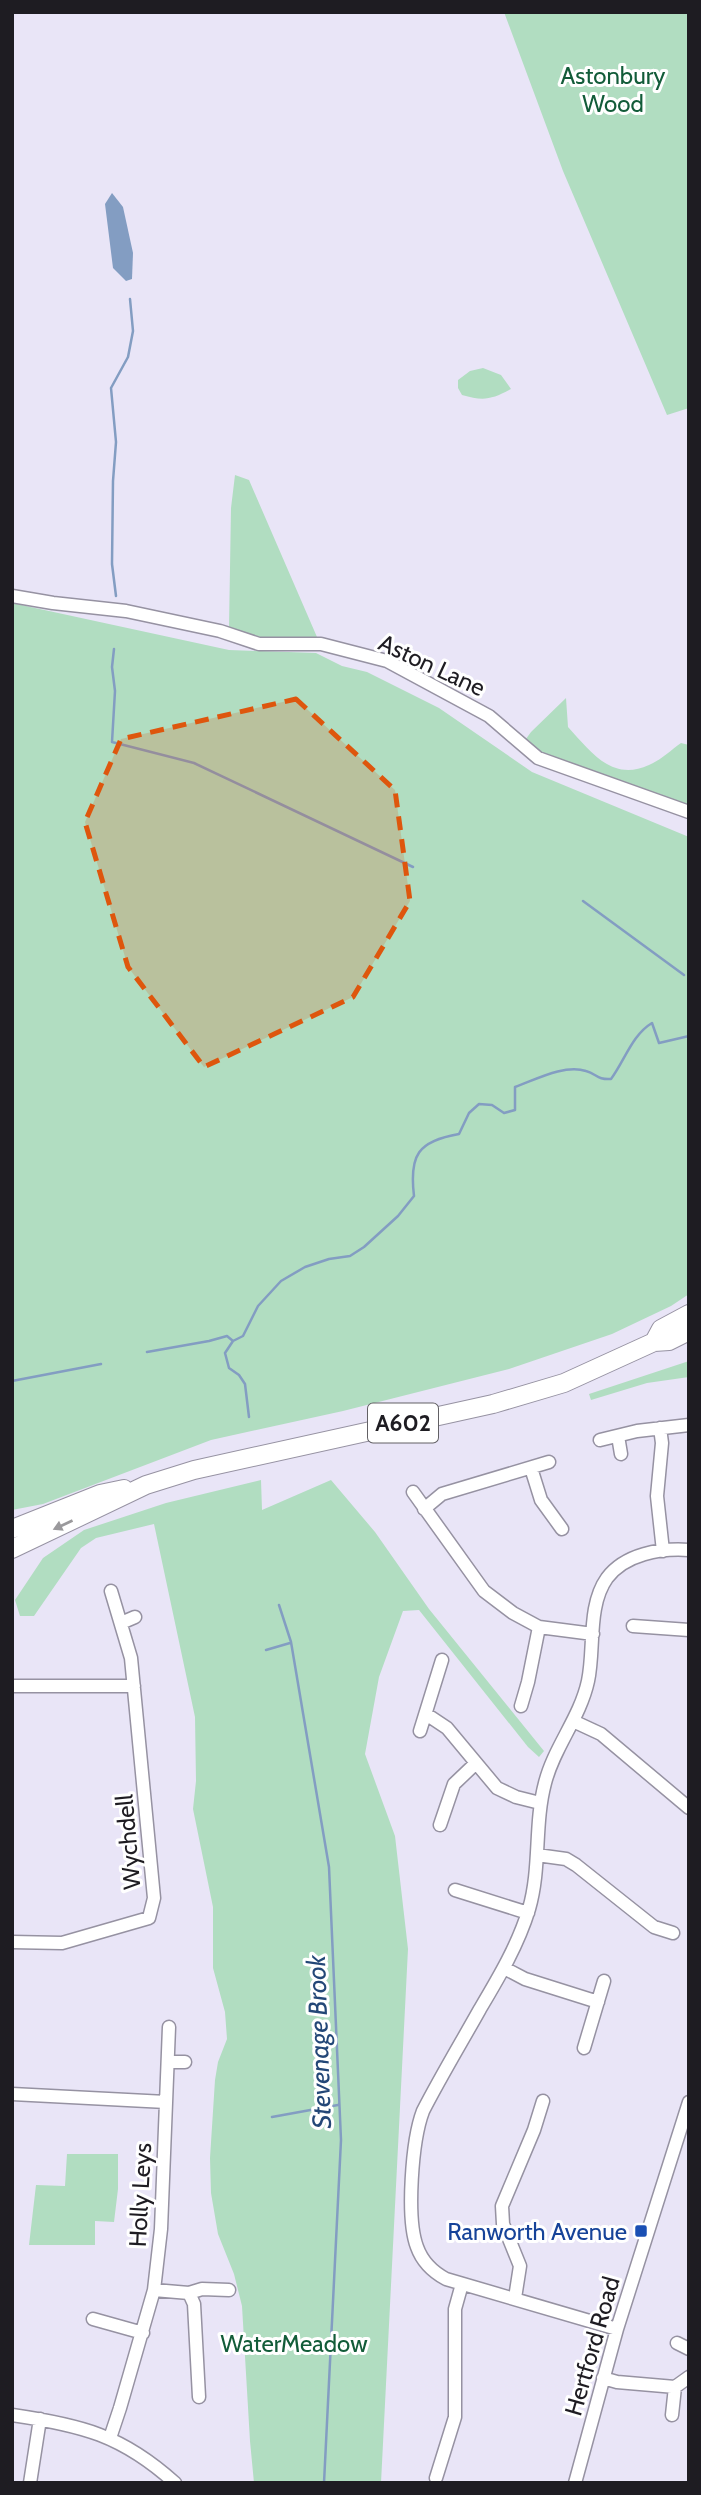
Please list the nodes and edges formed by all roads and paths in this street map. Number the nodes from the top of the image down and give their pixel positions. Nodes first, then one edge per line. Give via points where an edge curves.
1 (12, 596) edge
2 (689, 812) edge
3 (689, 1314) edge
4 (689, 1331) edge
5 (654, 1342) junction
6 (689, 1425) edge
7 (660, 1428) junction
8 (618, 1436) junction
9 (600, 1440) dead end
10 (621, 1454) dead end
11 (549, 1462) dead end
12 (531, 1468) junction
13 (146, 1485) junction
14 (413, 1492) dead end
15 (424, 1509) junction
16 (12, 1529) edge
17 (562, 1529) dead end
18 (12, 1549) edge
19 (689, 1550) edge
20 (663, 1551) junction
21 (111, 1591) dead end
22 (135, 1617) dead end
23 (121, 1623) junction
24 (633, 1626) dead end
25 (539, 1627) junction
26 (689, 1630) edge
27 (593, 1634) junction
28 (442, 1660) dead end
29 (12, 1685) edge
30 (134, 1686) junction
31 (12, 1695) edge
32 (521, 1706) dead end
33 (426, 1714) junction
34 (573, 1721) junction
35 (420, 1731) dead end
36 (475, 1764) junction
37 (540, 1803) junction
38 (689, 1808) edge
39 (440, 1825) dead end
40 (537, 1855) junction
41 (455, 1890) dead end
42 (528, 1913) junction
43 (673, 1933) dead end
44 (12, 1942) edge
45 (504, 1968) junction
46 (604, 1981) dead end
47 (598, 2002) junction
48 (169, 2027) dead end
49 (584, 2048) dead end
50 (169, 2062) junction
51 (185, 2062) dead end
52 (12, 2094) edge
53 (543, 2101) dead end
54 (166, 2102) junction
55 (689, 2102) edge
56 (462, 2284) junction
57 (154, 2290) junction
58 (229, 2290) dead end
59 (189, 2293) junction
60 (515, 2298) junction
61 (93, 2319) dead end
62 (617, 2329) junction
63 (142, 2333) junction
64 (689, 2376) edge
65 (603, 2378) junction
66 (675, 2387) junction
67 (199, 2397) dead end
68 (12, 2415) edge
69 (672, 2415) dead end
70 (40, 2419) junction
71 (110, 2438) junction
72 (436, 2478) dead end
73 (30, 2483) edge
74 (176, 2483) edge
75 (575, 2483) edge

1 - 2 street, Aston Lane via 126,611 260,644 321,644 387,662 489,716 538,758
3 - 5 highway, A602 via 662,1329
4 - 5 highway, A602 via 669,1341
5 - 13 highway, A602 via 564,1383 493,1404 194,1470
6 - 7 street
7 - 8 street
7 - 20 street via 657,1496
8 - 9 street
8 - 10 street
11 - 12 street
12 - 15 street via 442,1493
12 - 17 street via 539,1494 557,1512
13 - 16 highway, A602 via 100,1493
13 -> 18 highway, A602
14 - 15 street
15 - 25 street via 484,1591
19 - 20 street
20 - 27 street via 628,1560 608,1575 598,1595
21 - 23 street, Wychdell
22 - 23 street
23 - 30 street, Wychdell
24 - 26 street via 654,1622
25 - 27 street
25 - 32 street via 522,1680
27 - 34 street via 586,1691
28 - 33 street
29 - 30 street
29 - 31 street
30 - 44 street, Wychdell via 155,1898 149,1918 62,1942
33 - 35 street
33 - 36 street via 447,1728
34 - 37 street via 555,1755
34 - 38 street via 601,1734
36 - 37 street via 502,1791
36 - 39 street via 454,1784
37 - 40 street
40 - 42 street
40 - 43 street via 576,1864 654,1927
41 - 42 street
42 - 45 street
45 - 47 street
45 - 56 street via 416,2129 412,2226 417,2247 432,2270
46 - 47 street
47 - 49 street
48 - 50 street, Holly Leys
50 - 51 street
50 - 54 street, Holly Leys
52 - 54 street
53 - 60 street via 533,2114 502,2206 503,2224 520,2266
54 - 57 street, Holly Leys
55 - 62 street, Hertford Road
56 - 60 street
56 - 72 street via 454,2318 455,2417 437,2458
57 - 59 street
57 - 63 street, Holly Leys
58 - 59 street
59 - 67 street via 196,2318 192,2369
60 - 62 street
61 - 63 street
62 - 65 street, Hertford Road
63 - 71 street, Holly Leys
64 - 66 street
65 - 66 street
65 - 75 street, Hertford Road
66 - 69 street
68 - 70 street
70 - 71 street
70 - 73 street
71 - 74 street via 139,2453

